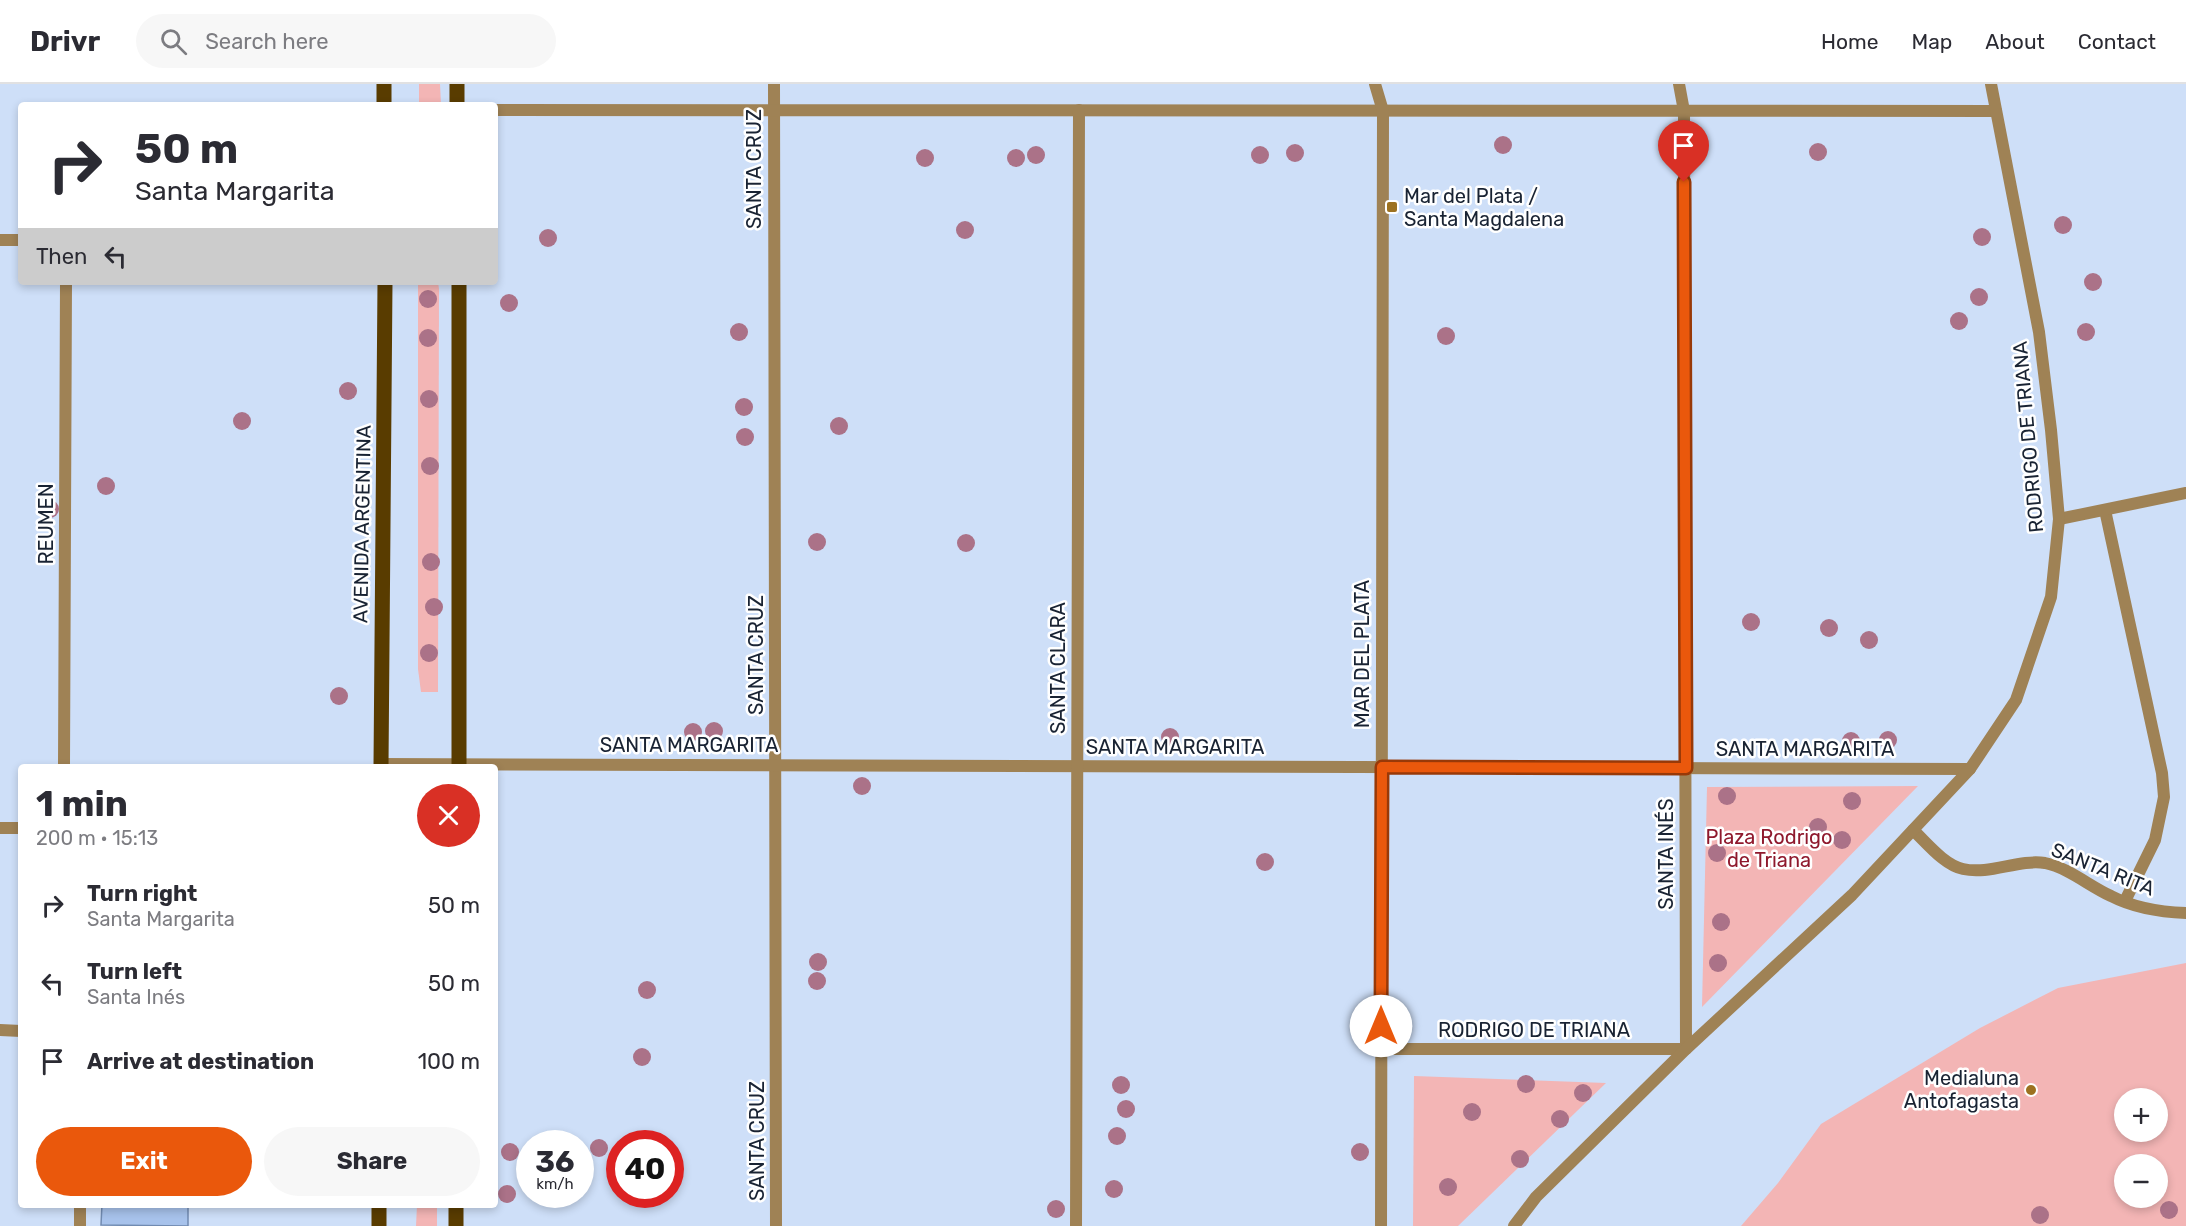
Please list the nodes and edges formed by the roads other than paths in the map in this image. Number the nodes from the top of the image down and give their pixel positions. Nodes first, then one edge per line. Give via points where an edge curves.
1 (384, 84) edge
2 (457, 84) edge
3 (774, 84) edge
4 (1375, 84) edge
5 (1678, 84) edge
6 (1991, 84) edge
7 (384, 102) edge
8 (457, 102) edge
9 (498, 110) edge
10 (773, 111) junction
11 (1079, 111) junction
12 (1383, 111) junction
13 (1684, 111) junction
14 (1996, 111) junction
15 (0, 240) edge
16 (18, 240) edge
17 (66, 285) edge
18 (385, 285) edge
19 (459, 285) edge
20 (2186, 493) edge
21 (2105, 510) junction
22 (2059, 519) junction
23 (64, 764) edge
24 (381, 764) edge
25 (459, 764) edge
26 (498, 765) edge
27 (776, 765) junction
28 (1077, 766) junction
29 (1382, 767) junction
30 (1686, 768) junction
31 (1970, 769) junction
32 (0, 828) edge
33 (18, 828) edge
34 (1913, 830) junction
35 (2125, 901) junction
36 (2186, 913) edge
37 (0, 1030) edge
38 (18, 1030) edge
39 (1381, 1049) junction
40 (1686, 1049) junction
41 (80, 1208) edge
42 (379, 1208) edge
43 (456, 1208) edge
44 (80, 1226) edge
45 (379, 1226) edge
46 (456, 1226) edge
47 (776, 1226) edge
48 (1076, 1226) edge
49 (1381, 1226) edge
50 (1514, 1226) edge

1 - 7 main road
2 - 8 main road
3 - 10 street, SANTA CRUZ
4 - 12 street, MAR DEL PLATA
5 - 13 street, SANTA INÉS
6 - 14 street, RODRIGO DE TRIANA
9 - 10 street
10 - 11 street
10 - 27 street, SANTA CRUZ
11 - 12 street
11 - 28 street, SANTA CLARA
12 - 13 street
12 - 29 street, MAR DEL PLATA
13 - 14 street
13 - 30 street, SANTA INÉS
14 - 22 street, RODRIGO DE TRIANA via 2039,332
15 - 16 street
17 - 23 street, REUMEN
18 - 24 main road, AVENIDA ARGENTINA
19 - 25 main road
20 - 21 street
21 - 22 street
21 - 35 street via 2162,772 2164,797 2155,840
22 - 31 street, RODRIGO DE TRIANA via 2051,597 2016,700
26 - 27 street, SANTA MARGARITA
27 - 28 street, SANTA MARGARITA
27 - 47 street, SANTA CRUZ
28 - 29 street, SANTA MARGARITA
28 - 48 street, SANTA CLARA
29 - 30 street, SANTA MARGARITA
29 - 39 street, MAR DEL PLATA
30 - 31 street, SANTA MARGARITA
30 - 40 street, SANTA INÉS
31 - 34 street, RODRIGO DE TRIANA
32 - 33 street
34 - 35 street, SANTA RITA via 1944,859 1962,869 2045,863
34 - 40 street, RODRIGO DE TRIANA via 1852,895
35 - 36 street, SANTA RITA via 2156,912
37 - 38 street
39 - 40 street, RODRIGO DE TRIANA
39 - 49 street, MAR DEL PLATA
40 - 50 street, RODRIGO DE TRIANA via 1536,1197
41 - 44 street
42 - 45 main road
43 - 46 main road

